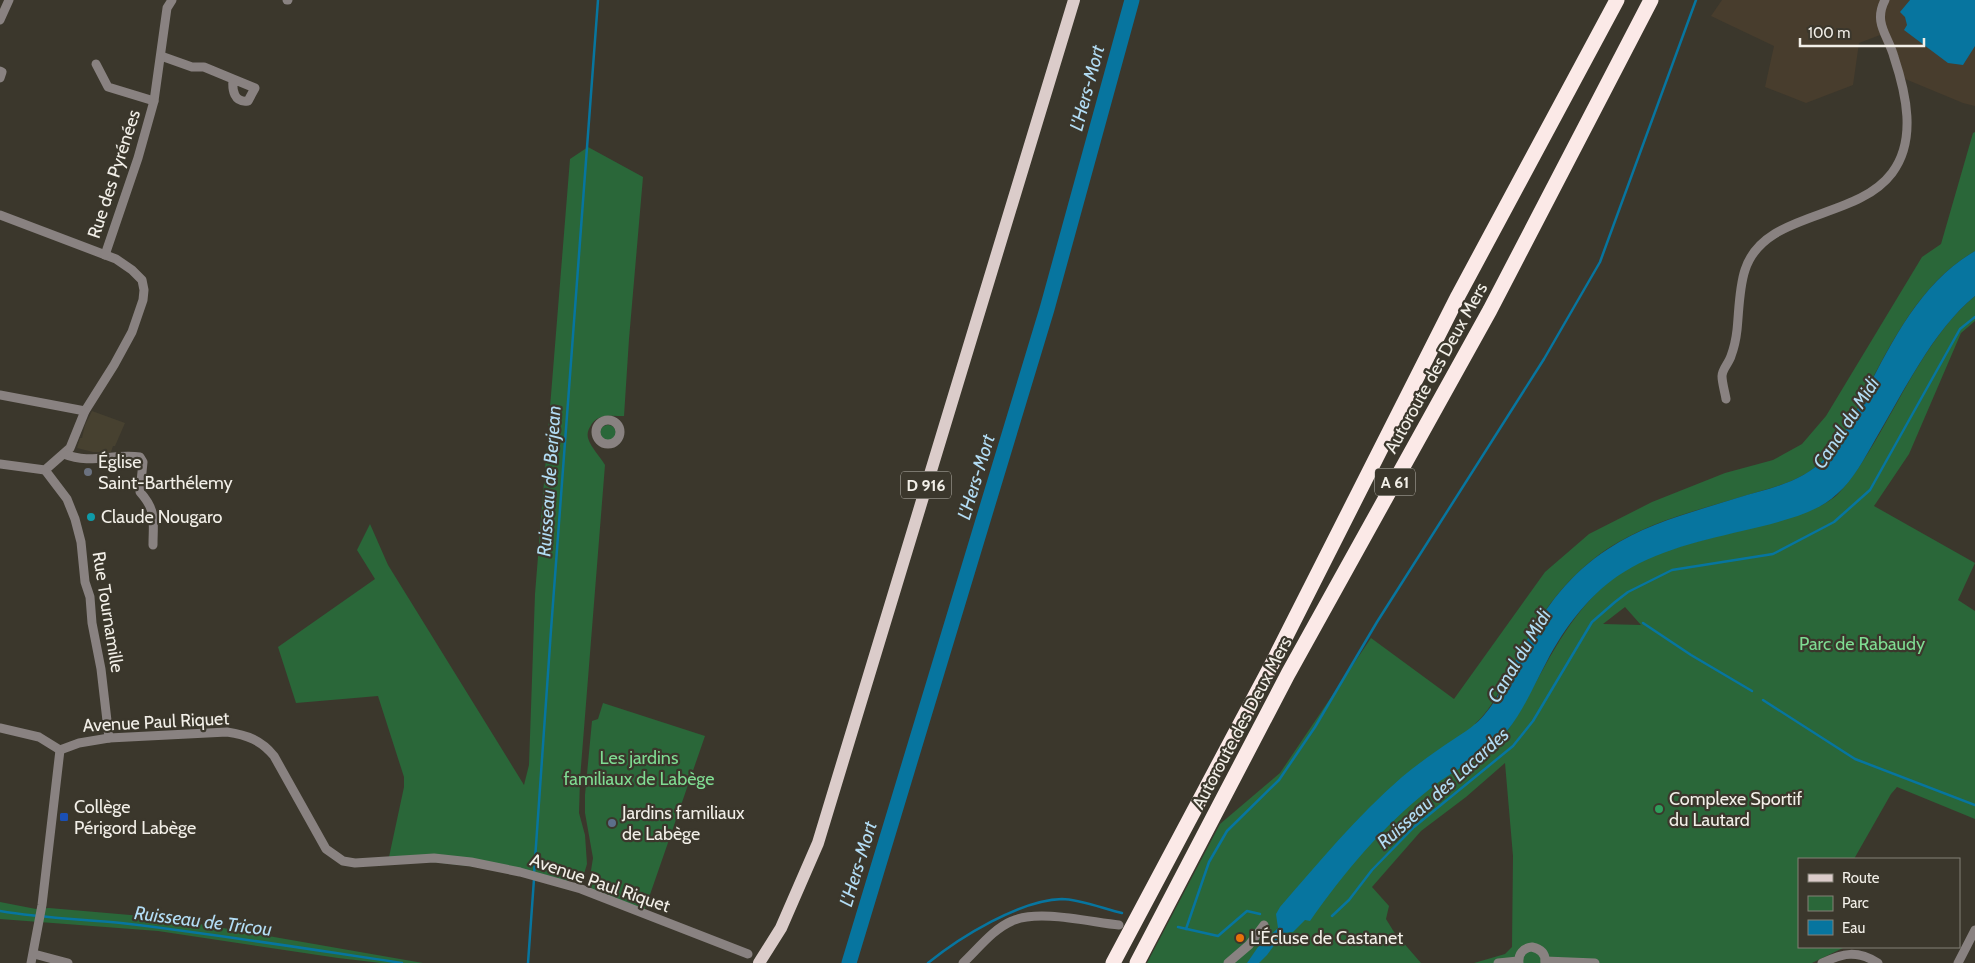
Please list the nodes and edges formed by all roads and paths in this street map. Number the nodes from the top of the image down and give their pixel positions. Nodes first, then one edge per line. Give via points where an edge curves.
1 (9, 0) edge
2 (172, 0) edge
3 (1074, 0) edge
4 (1617, 0) edge
5 (1651, 0) edge
6 (1885, 0) edge
7 (0, 20) edge
8 (162, 56) junction
9 (96, 64) dead end
10 (0, 71) edge
11 (0, 78) edge
12 (233, 79) dead end
13 (154, 101) junction
14 (0, 215) edge
15 (105, 256) junction
16 (0, 395) edge
17 (1726, 399) dead end
18 (85, 411) junction
19 (64, 454) junction
20 (0, 464) edge
21 (45, 470) junction
22 (153, 545) dead end
23 (0, 728) edge
24 (109, 738) junction
25 (60, 750) junction
26 (1264, 925) dead end
27 (1118, 926) dead end
28 (1975, 930) edge
29 (748, 954) dead end
30 (33, 958) edge
31 (1519, 962) edge
32 (1545, 962) edge
33 (68, 963) edge
34 (759, 963) edge
35 (963, 963) edge
36 (1114, 963) edge
37 (1137, 963) edge
38 (1228, 963) edge
39 (1498, 963) edge
40 (1595, 963) edge
41 (1822, 963) edge
42 (1878, 963) edge
43 (1958, 963) edge

1 - 7 street
2 - 8 street, Rue des Pyrénées via 167,8
3 - 34 main road, D 916 via 818,843 781,928
4 - 36 highway, Autoroute des Deux Mers / A 61 via 1458,296 1271,666
5 - 37 highway, Autoroute des Deux Mers / A 61 via 1490,310 1288,674
6 - 17 street via 1881,7 1880,26 1894,55 1907,115 1907,137 1902,155 1887,179 1867,196 1791,225 1758,247 1749,259 1744,272 1737,336 1722,376
8 - 12 street
8 - 13 street, Rue des Pyrénées
9 - 13 street, Rue des Pyrénées via 108,87
10 - 11 street
13 - 15 street, Rue des Pyrénées
14 - 15 street
15 - 18 street via 116,259 142,280 143,300 132,332
16 - 18 street
18 - 19 street via 70,448
19 - 21 street
19 - 22 street via 90,460 122,454 140,457 143,462 140,492 153,510
20 - 21 street
21 - 24 street, Rue Tournamille via 65,494 75,519 90,597
23 - 25 street via 38,737
24 - 25 street, Avenue Paul Riquet
24 - 29 street, Avenue Paul Riquet via 228,732 247,735 262,743 274,756 326,849 343,861 434,858 548,878
25 - 30 street via 40,924
26 - 38 street via 1249,946
27 - 35 street via 1052,917 1022,918 1002,927
28 - 43 street
30 - 33 street
31 - 32 street via 1522,951 1532,946 1542,951
31 - 39 street
32 - 40 street
41 - 42 street via 1852,953

